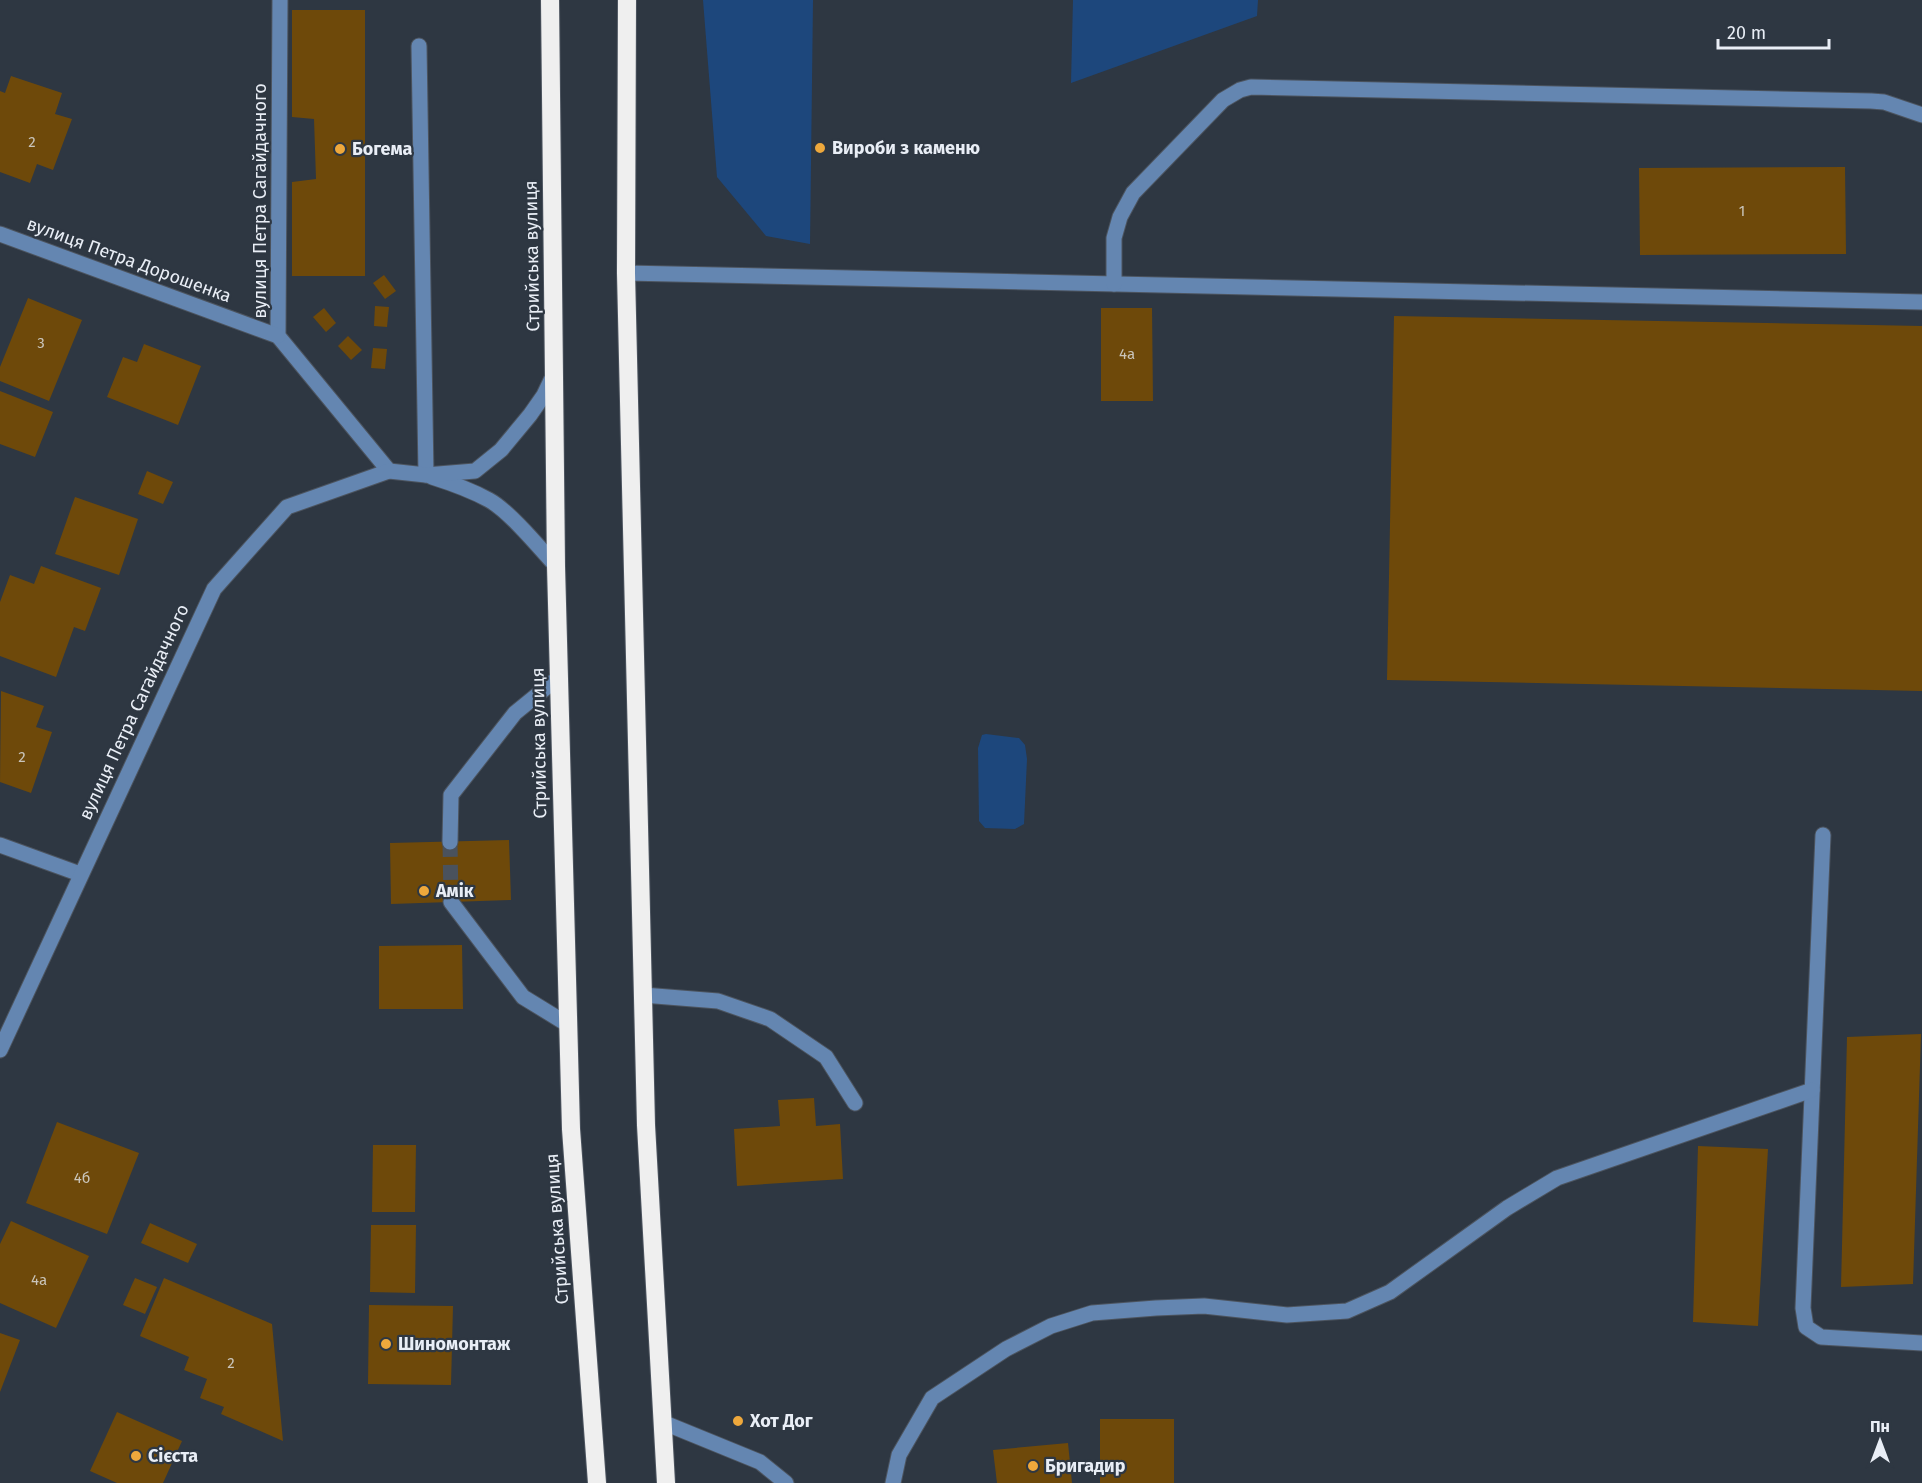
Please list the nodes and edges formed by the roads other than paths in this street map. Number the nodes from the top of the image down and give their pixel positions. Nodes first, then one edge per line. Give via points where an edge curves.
1 (280, 0) edge
2 (550, 0) edge
3 (627, 0) edge
4 (419, 46) dead end
5 (1922, 115) edge
6 (0, 234) edge
7 (626, 273) junction
8 (1114, 284) junction
9 (1922, 302) edge
10 (278, 336) junction
11 (554, 374) junction
12 (389, 471) junction
13 (426, 475) junction
14 (556, 566) junction
15 (558, 678) junction
16 (1823, 836) dead end
17 (450, 842) tunnel mouth
18 (0, 845) edge
19 (80, 874) junction
20 (451, 902) tunnel mouth
21 (643, 995) junction
22 (567, 1024) junction
23 (0, 1050) edge
24 (1812, 1090) junction
25 (855, 1103) dead end
26 (1922, 1343) edge
27 (662, 1422) junction
28 (597, 1483) edge
29 (666, 1483) edge
30 (786, 1483) edge
31 (893, 1483) edge

1 - 10 street, вулиця Петра Сагайдачного
2 - 11 highway, Стрийська вулиця
3 - 7 highway
4 - 13 street
5 - 8 street via 1871,101 1251,87 1223,100 1133,193 1114,238
6 - 10 street, вулиця Петра Дорошенка
7 - 8 street
7 - 21 highway
8 - 9 street
10 - 12 street, вулиця Петра Сагайдачного
11 - 13 street, вулиця Петра Сагайдачного via 530,415 493,457 475,471
11 - 14 highway, Стрийська вулиця
12 - 13 street, вулиця Петра Сагайдачного
12 - 19 street, вулиця Петра Сагайдачного via 287,507 213,589
13 - 14 street, вулиця Петра Сагайдачного via 491,501
14 - 15 highway, Стрийська вулиця
15 - 17 street via 515,713 451,795
15 - 22 highway, Стрийська вулиця
16 - 24 street
18 - 19 street
19 - 23 street, вулиця Петра Сагайдачного
20 - 22 street via 523,997
21 - 25 street via 718,1001 770,1019 826,1057
21 - 27 highway
22 - 28 highway, Стрийська вулиця
24 - 26 street via 1803,1308 1806,1327 1821,1337
24 - 31 street via 1557,1178 1507,1208 1390,1292 1347,1311 1287,1315 1204,1306 1156,1308 1092,1313 1051,1326 1006,1349 932,1398 900,1455
27 - 29 highway
27 - 30 street via 760,1462

